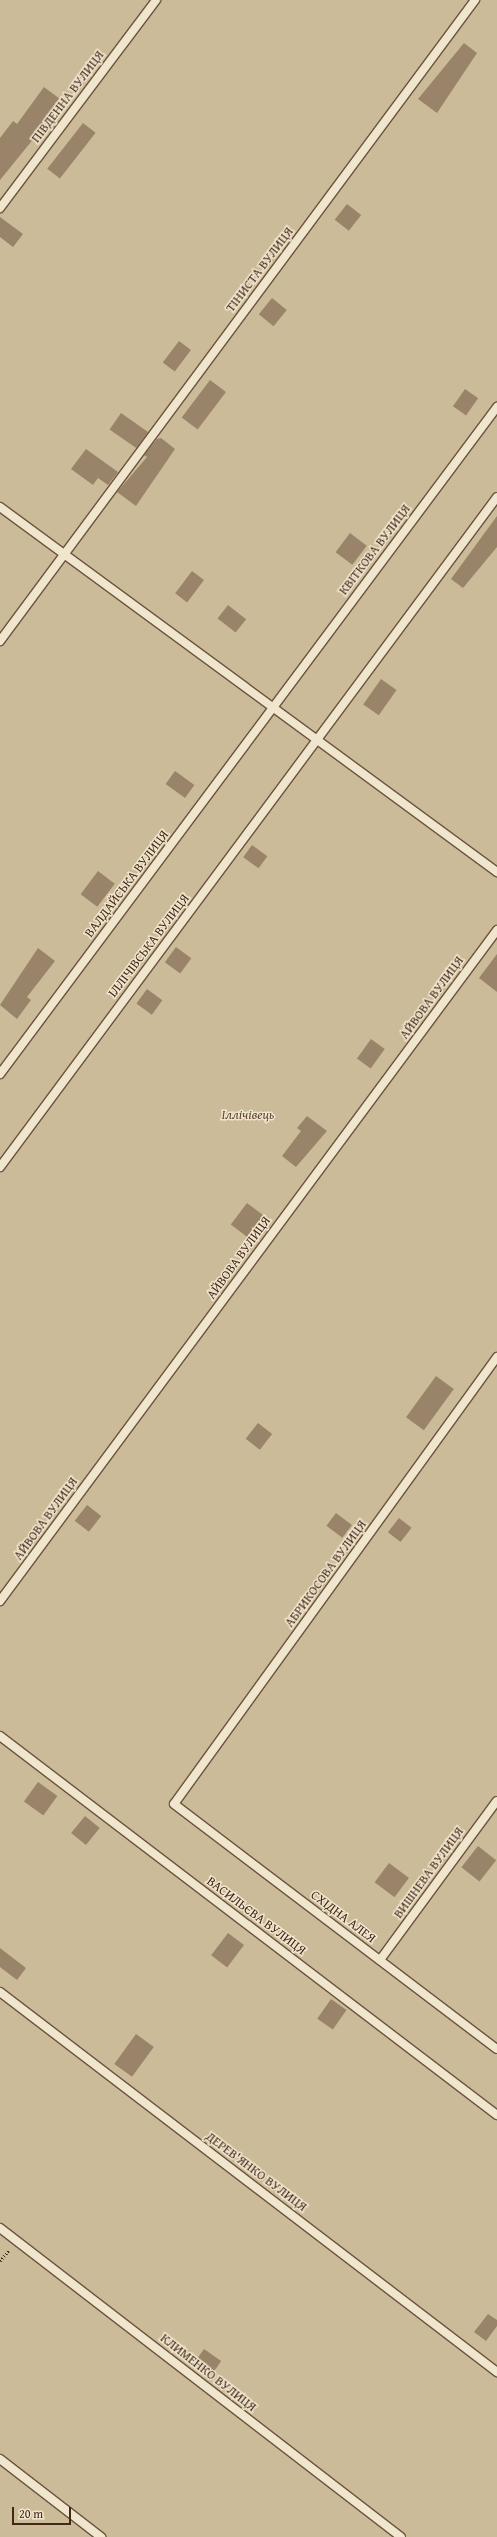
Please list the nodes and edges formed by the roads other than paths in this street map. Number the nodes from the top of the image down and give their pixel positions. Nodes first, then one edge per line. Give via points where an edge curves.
1 (156, 0) edge
2 (475, 0) edge
3 (0, 208) edge
4 (497, 407) edge
5 (497, 497) edge
6 (0, 507) edge
7 (64, 554) junction
8 (0, 641) edge
9 (273, 707) junction
10 (317, 740) junction
11 (497, 872) edge
12 (497, 930) edge
13 (0, 1074) edge
14 (0, 1167) edge
15 (497, 1358) edge
16 (0, 1601) edge
17 (0, 1736) edge
18 (497, 1801) edge
19 (174, 1804) joint
20 (380, 1960) junction
21 (0, 1992) edge
22 (497, 2049) edge
23 (497, 2115) edge
24 (0, 2228) edge
25 (497, 2372) edge
26 (0, 2459) edge
27 (101, 2537) edge
28 (402, 2537) edge

1 - 3 lane, ПІВДЕННА ВУЛИЦЯ
2 - 7 lane, ТІНИСТА ВУЛИЦЯ
4 - 9 lane, КВІТКОВА ВУЛИЦЯ
5 - 10 lane, ІЛЛІЧІВСЬКА ВУЛИЦЯ
6 - 7 lane
7 - 8 lane, ТІНИСТА ВУЛИЦЯ
7 - 9 lane
9 - 10 lane
9 - 13 lane, ВАЛДАЙСЬКА ВУЛИЦЯ
10 - 11 lane
10 - 14 lane, ІЛЛІЧІВСЬКА ВУЛИЦЯ
12 - 16 lane, АЙВОВА ВУЛИЦЯ
15 - 19 lane, АБРИКОСОВА ВУЛИЦЯ
17 - 23 lane, ВАСИЛЬЄВА ВУЛИЦЯ
18 - 20 lane, ВИШНЕВА ВУЛИЦЯ
19 - 20 lane, СХІДНА АЛЕЯ
20 - 22 lane, СХІДНА АЛЕЯ
21 - 25 lane, ДЕРЕВ'ЯНКО ВУЛИЦЯ
24 - 28 lane, КЛИМЕНКО ВУЛИЦЯ
26 - 27 lane

